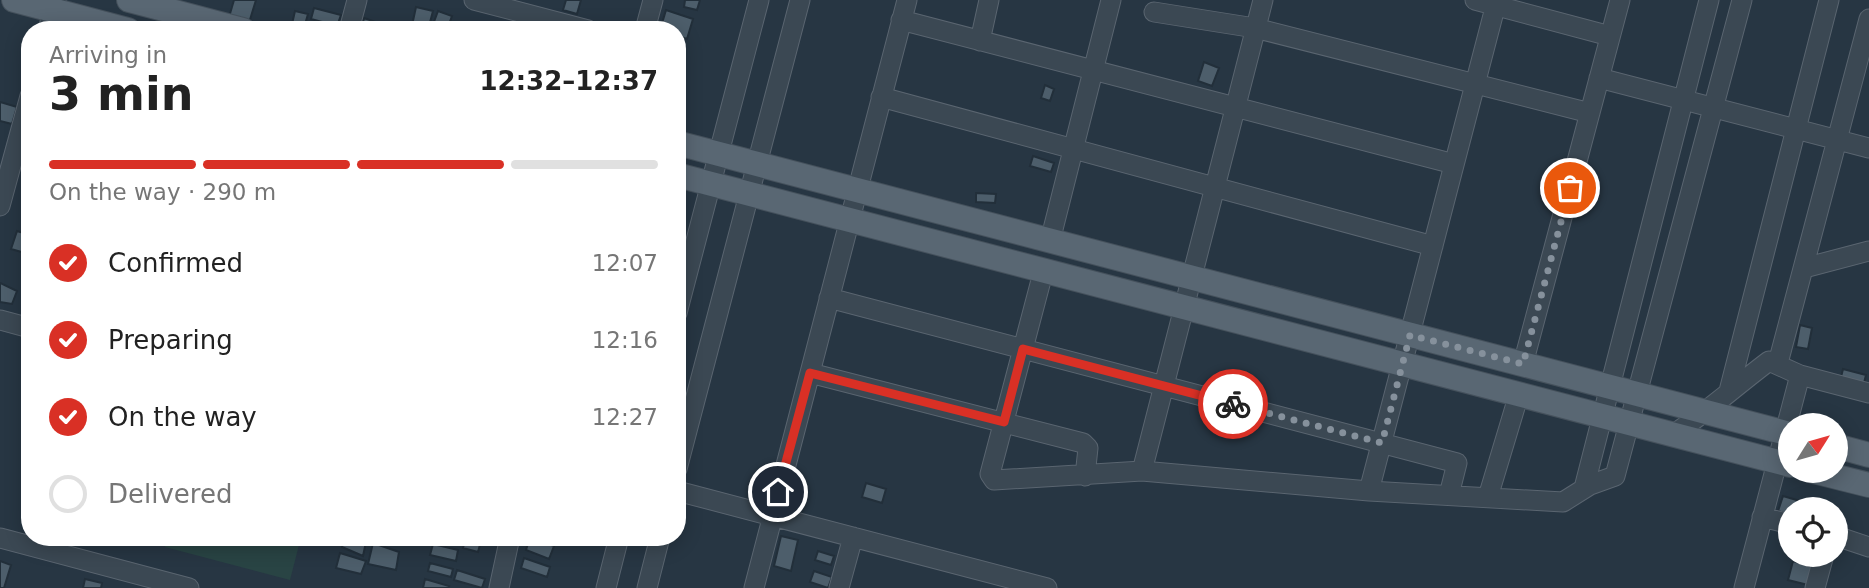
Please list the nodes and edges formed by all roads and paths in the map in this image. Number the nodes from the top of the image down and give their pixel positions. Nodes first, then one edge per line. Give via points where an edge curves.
1 (14, 0) edge
2 (129, 0) edge
3 (357, 0) edge
4 (474, 0) edge
5 (653, 0) edge
6 (759, 0) edge
7 (800, 0) edge
8 (906, 0) edge
9 (989, 0) edge
10 (1111, 0) edge
11 (1263, 0) edge
12 (1475, 0) edge
13 (1620, 0) edge
14 (1709, 0) edge
15 (1742, 0) edge
16 (1829, 0) edge
17 (1496, 3) edge
18 (1154, 12) dead end
19 (52, 13) edge
20 (1869, 19) edge
21 (901, 20) junction
22 (88, 21) edge
23 (209, 21) edge
24 (351, 21) edge
25 (554, 21) edge
26 (647, 21) edge
27 (1255, 28) junction
28 (1610, 36) junction
29 (980, 41) junction
30 (1094, 70) junction
31 (1599, 78) junction
32 (1475, 84) junction
33 (881, 97) junction
34 (1683, 100) junction
35 (1235, 107) junction
36 (1714, 107) junction
37 (1590, 113) junction
38 (21, 129) edge
39 (1796, 129) junction
40 (1838, 139) junction
41 (686, 145) edge
42 (1869, 148) edge
43 (1073, 149) junction
44 (718, 154) junction
45 (756, 164) junction
46 (1454, 164) junction
47 (686, 177) edge
48 (711, 184) junction
49 (1215, 187) junction
50 (857, 190) junction
51 (748, 192) junction
52 (0, 206) edge
53 (850, 219) junction
54 (1050, 241) junction
55 (1433, 246) junction
56 (1869, 251) edge
57 (1804, 268) junction
58 (1044, 269) junction
59 (1192, 278) junction
60 (686, 279) edge
61 (829, 298) junction
62 (1185, 306) junction
63 (0, 320) edge
64 (21, 326) edge
65 (1410, 335) junction
66 (1023, 349) junction
67 (1403, 363) junction
68 (1778, 363) junction
69 (1523, 364) junction
70 (810, 373) junction
71 (1800, 375) junction
72 (1164, 386) junction
73 (1610, 387) junction
74 (1868, 389) edge
75 (1729, 391) junction
76 (1519, 394) junction
77 (1637, 394) junction
78 (1706, 412) junction
79 (1792, 413) edge
80 (1602, 416) junction
81 (1004, 422) junction
82 (1629, 422) junction
83 (1778, 431) edge
84 (686, 433) edge
85 (1674, 434) junction
86 (1382, 443) junction
87 (1848, 449) edge
88 (1869, 455) edge
89 (1778, 461) edge
90 (1142, 471) junction
91 (1085, 476) junction
92 (1778, 478) edge
93 (1848, 480) edge
94 (1869, 485) edge
95 (1584, 488) junction
96 (1369, 491) junction
97 (686, 493) edge
98 (1449, 495) junction
99 (1488, 498) junction
100 (772, 516) junction
101 (1762, 517) junction
102 (1778, 521) edge
103 (853, 537) junction
104 (0, 538) edge
105 (1848, 540) edge
106 (21, 544) edge
107 (30, 546) edge
108 (508, 546) edge
109 (617, 546) edge
110 (658, 546) edge
111 (1869, 547) edge
112 (1821, 567) edge
113 (1017, 584) edge
114 (189, 588) edge
115 (499, 588) edge
116 (606, 588) edge
117 (647, 588) edge
118 (754, 588) edge
119 (839, 588) edge
120 (1048, 588) edge
121 (1744, 588) edge
122 (1815, 588) edge

1 - 19 main road
2 - 23 main road
3 - 24 street
4 - 25 street
5 - 26 street
6 - 44 street
7 - 45 street
8 - 21 street
9 - 29 street
10 - 30 street
11 - 27 street
12 - 17 street
13 - 28 street
14 - 34 street
15 - 36 street
16 - 39 street
17 - 28 street
17 - 32 street
18 - 27 street
19 - 22 main road
20 - 40 street
21 - 29 street
21 - 33 street
27 - 32 street
27 - 35 street
28 - 31 street
29 - 30 street
30 - 35 street
30 - 43 street
31 - 34 street
31 - 37 street
32 - 37 street
32 - 46 street
33 - 43 street
33 - 50 street
34 - 36 street
34 - 73 street
35 - 46 street
35 - 49 street
36 - 39 street
36 - 77 street
37 - 69 street
38 - 52 street
39 - 40 street
39 - 75 street
40 - 42 street
40 - 57 street
41 - 44 main road
43 - 49 street
43 - 54 street
44 - 45 main road
44 - 48 street
45 - 50 main road
45 - 51 street
46 - 55 street
47 - 48 main road
48 - 51 main road
48 - 60 street
49 - 55 street
49 - 59 street
50 - 53 street
50 - 54 main road
51 - 53 main road
51 - 84 street
53 - 58 main road
53 - 61 street
54 - 59 main road
55 - 65 street
56 - 57 street
57 - 68 street
58 - 62 main road
58 - 66 street
59 - 62 street
59 - 65 main road
61 - 66 street
61 - 70 street
62 - 67 main road
62 - 72 street
63 - 64 street
65 - 67 street
65 - 69 main road
66 - 72 street
66 - 81 street
67 - 76 main road
67 - 86 street
68 - 71 street
68 - 75 street via 1769,361
69 - 73 main road
70 - 81 street
70 - 100 street
71 - 74 street
71 - 79 street
72 - 86 street
72 - 90 street
73 - 77 main road
73 - 80 street
75 - 78 street
76 - 80 main road
76 - 99 street
77 - 78 main road
77 - 82 street
78 - 83 main road
78 - 85 street
80 - 82 main road
80 - 95 street
81 - 91 street via 1083,443 1088,448
81 - 91 street via 990,474 994,480
82 - 85 main road
82 - 95 street via 1615,476
85 - 89 main road
86 - 96 street
86 - 98 street via 1457,463
87 - 88 main road
90 - 91 street
90 - 96 street
92 - 101 street
93 - 94 main road
95 - 99 street via 1563,502
96 - 98 street
97 - 100 street
98 - 99 street
100 - 103 street
100 - 118 street
101 - 102 street
101 - 121 street
103 - 113 street
103 - 119 street
104 - 106 street
105 - 111 street
107 - 114 street
108 - 115 street
109 - 116 street
110 - 117 street
112 - 122 street
113 - 120 street

